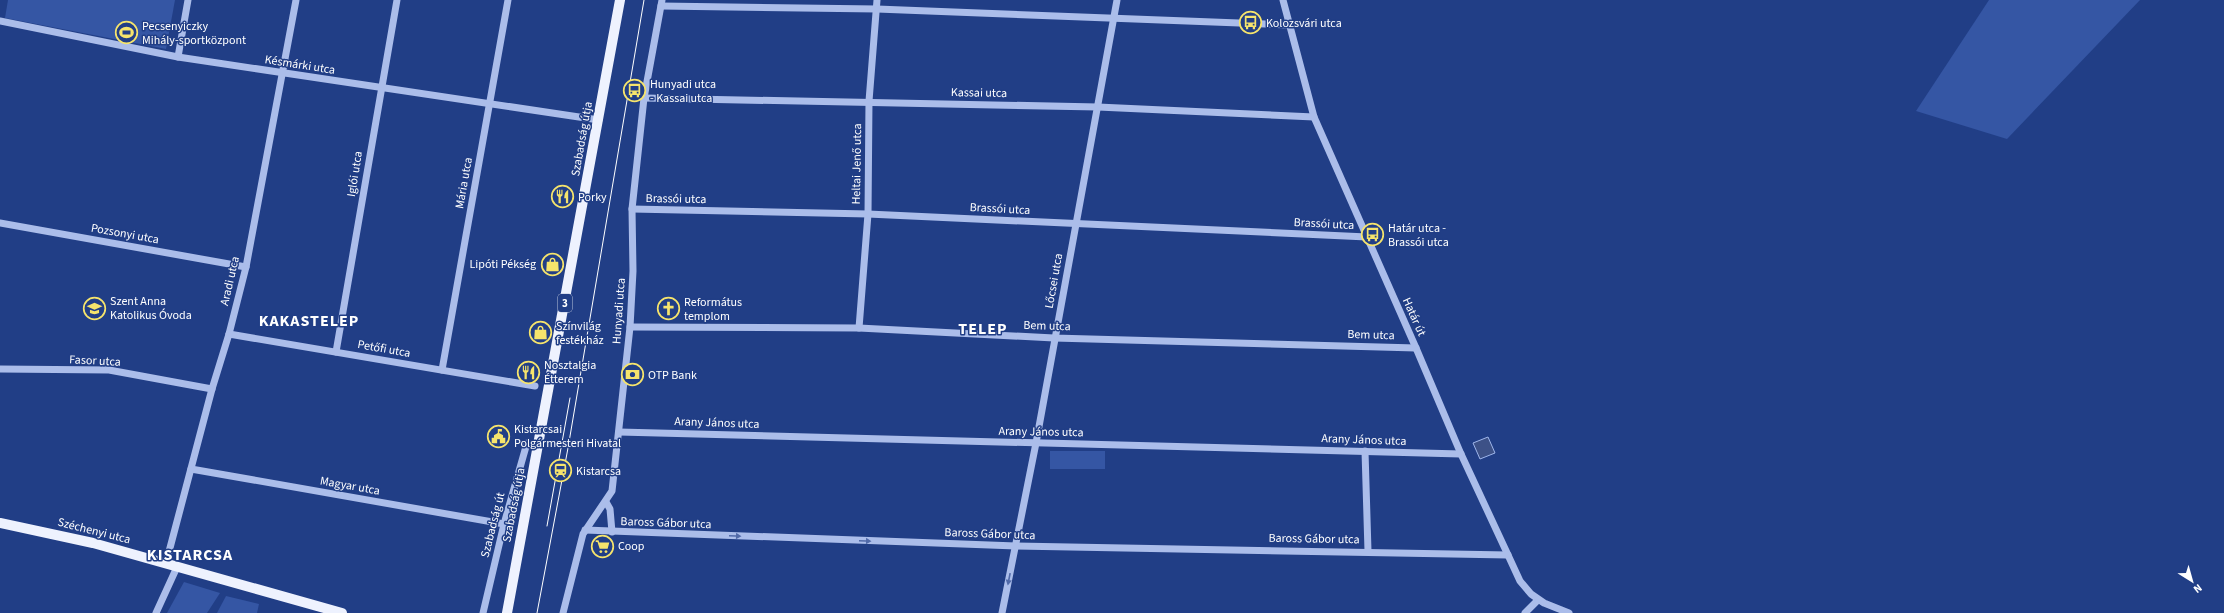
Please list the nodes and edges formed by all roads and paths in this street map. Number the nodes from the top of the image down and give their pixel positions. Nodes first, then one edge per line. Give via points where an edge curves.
1 (188, 0) edge
2 (296, 0) edge
3 (397, 0) edge
4 (508, 0) edge
5 (620, 0) edge
6 (877, 0) edge
7 (1117, 0) edge
8 (1283, 0) edge
9 (661, 3) edge
10 (877, 9) junction
11 (1114, 17) junction
12 (0, 21) edge
13 (1289, 25) junction
14 (178, 57) junction
15 (283, 73) junction
16 (380, 88) junction
17 (644, 98) junction
18 (869, 101) junction
19 (490, 104) junction
20 (1098, 107) junction
21 (1314, 117) junction
22 (599, 120) junction
23 (632, 209) junction
24 (868, 214) junction
25 (0, 223) edge
26 (1075, 224) junction
27 (1367, 237) junction
28 (246, 267) junction
29 (630, 327) junction
30 (859, 328) junction
31 (229, 334) junction
32 (1054, 338) junction
33 (1416, 348) junction
34 (336, 352) junction
35 (0, 369) edge
36 (442, 370) junction
37 (535, 386) dead end
38 (212, 389) junction
39 (619, 432) junction
40 (527, 443) dead end
41 (1036, 443) junction
42 (1365, 451) junction
43 (1461, 454) junction
44 (192, 469) junction
45 (606, 502) junction
46 (0, 523) edge
47 (504, 524) junction
48 (585, 530) junction
49 (612, 532) junction
50 (1016, 546) junction
51 (1368, 551) junction
52 (1508, 555) junction
53 (166, 563) junction
54 (177, 567) junction
55 (1538, 600) junction
56 (508, 609) edge
57 (156, 613) edge
58 (342, 613) edge
59 (483, 613) edge
60 (562, 613) edge
61 (1002, 613) edge
62 (1525, 613) edge
63 (1569, 613) edge

1 - 14 street
2 - 15 street, Aradi utca
3 - 16 street, Iglói utca
4 - 19 street, Mária utca
5 - 22 main road, Szabadság útja / 3
6 - 10 street, Heltai Jenő utca
7 - 11 street, Lőcsei utca
8 - 13 street, Határ út
9 - 10 street
9 - 17 street, Hunyadi utca
10 - 11 street
10 - 18 street, Heltai Jenő utca
11 - 13 street
11 - 20 street, Lőcsei utca
12 - 14 street, Késmárki utca
13 - 21 street, Határ út
14 - 15 street, Késmárki utca
15 - 16 street, Késmárki utca
15 - 28 street, Aradi utca
16 - 19 street, Késmárki utca
16 - 34 street, Iglói utca
17 - 18 street, Kassai utca
17 - 23 street, Hunyadi utca
18 - 20 street, Kassai utca
18 - 24 street, Heltai Jenő utca
19 - 22 street, Késmárki utca
19 - 36 street, Mária utca
20 - 21 street, Kassai utca
20 - 26 street, Lőcsei utca
21 - 27 street, Határ út
22 - 56 main road, Szabadság útja / 3
23 - 24 street, Brassói utca
23 - 29 street, Hunyadi utca via 633,271
24 - 26 street, Brassói utca
24 - 30 street, Heltai Jenő utca
25 - 28 street, Pozsonyi utca
26 - 27 street, Brassói utca
26 - 32 street, Lőcsei utca
27 - 33 street, Határ út
28 - 31 street, Aradi utca
29 - 30 street, Bem utca
29 - 39 street, Hunyadi utca
30 - 32 street, Bem utca
31 - 34 street, Petőfi utca
31 - 38 street, Aradi utca
32 - 33 street, Bem utca
32 - 41 street, Lőcsei utca
33 - 43 street, Határ út
34 - 36 street, Petőfi utca
35 - 38 street, Fasor utca via 109,370
36 - 37 street, Petőfi utca
38 - 44 street, Aradi utca
39 - 41 street, Arany János utca
39 - 45 street, Hunyadi utca via 612,491
40 - 47 street, Szabadság út
41 - 42 street, Arany János utca
41 - 50 street, Lőcsei utca
42 - 43 street, Arany János utca
42 - 51 street, Baross Gábor utca
43 - 52 street, Határ út
44 - 47 street, Magyar utca
44 - 53 street, Aradi utca
45 - 48 street, Hunyadi utca
45 - 49 street, Baross Gábor utca via 610,509
46 - 53 main road, Széchenyi utca
47 - 59 street, Szabadság út
48 - 49 street, Baross Gábor utca
48 - 60 street, Hunyadi utca
49 -> 50 street, Baross Gábor utca
50 - 51 street, Baross Gábor utca
50 -> 61 street, Lőcsei utca
51 - 52 street, Baross Gábor utca
52 - 55 street, Határ út via 1523,586
53 - 54 main road, Széchenyi utca
54 - 57 street
54 - 58 main road, Széchenyi utca
55 - 62 street
55 - 63 street, Határ út

